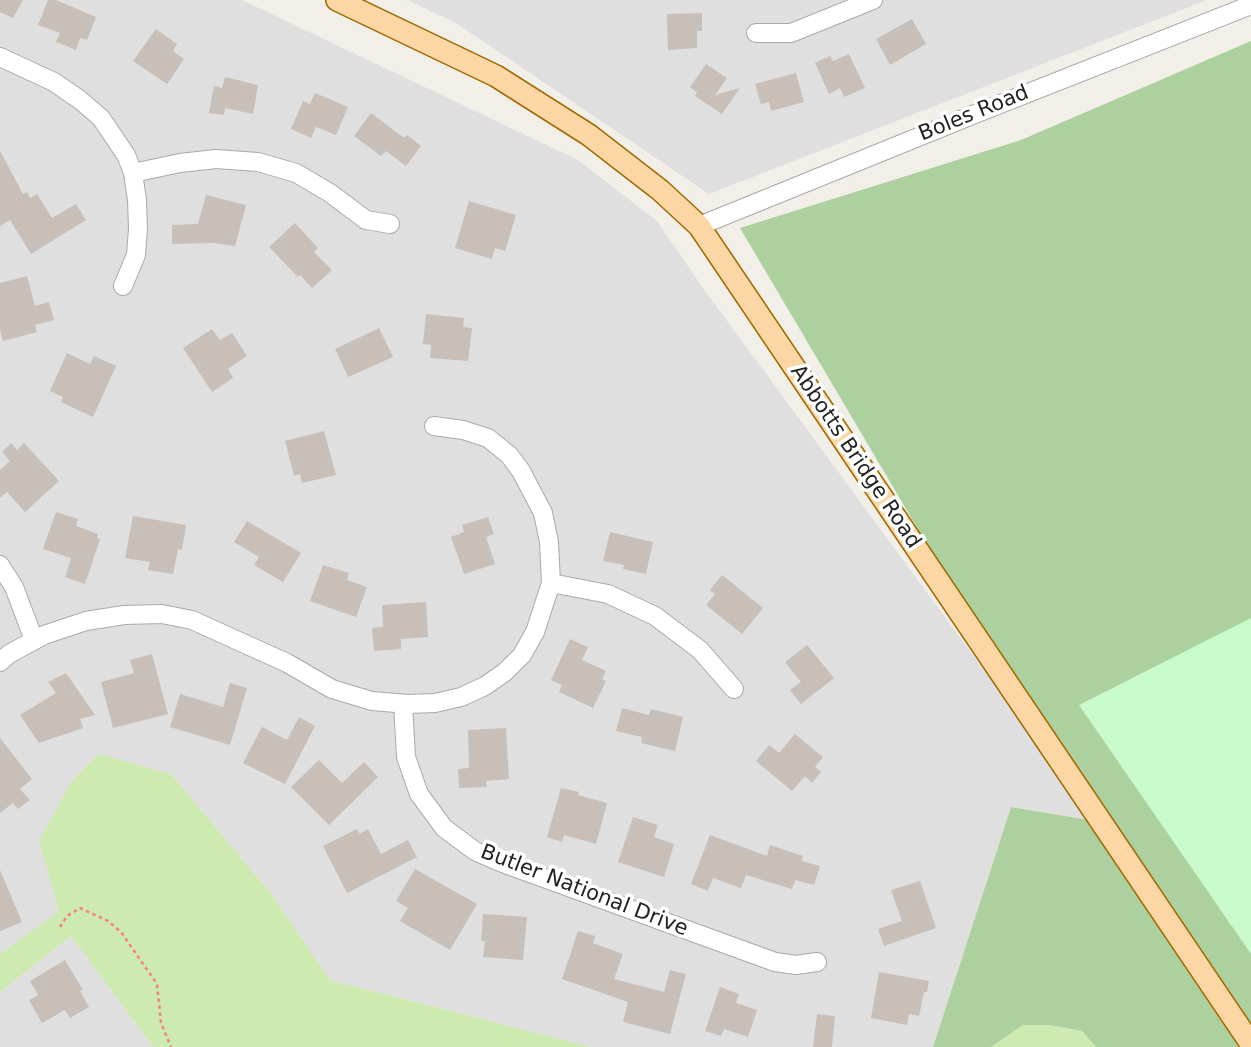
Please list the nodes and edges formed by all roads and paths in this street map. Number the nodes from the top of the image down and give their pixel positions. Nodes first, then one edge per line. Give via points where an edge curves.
1 (337, 0) edge
2 (873, 0) edge
3 (1251, 5) edge
4 (756, 33) dead end
5 (0, 57) edge
6 (133, 173) junction
7 (390, 224) dead end
8 (699, 226) junction
9 (123, 286) dead end
10 (434, 426) dead end
11 (0, 565) edge
12 (551, 583) junction
13 (34, 640) junction
14 (0, 662) edge
15 (734, 689) dead end
16 (403, 704) junction
17 (60, 927) dead end
18 (817, 962) dead end
19 (1251, 1044) edge
20 (171, 1047) edge

1 - 8 main road, Abbotts Bridge Road via 506,82 589,135
2 - 4 street via 791,33
3 - 8 street, Boles Road
5 - 6 street via 54,82 101,118
6 - 7 street via 216,159 258,162 296,173 366,220
6 - 9 street via 136,255
8 - 19 main road, Abbotts Bridge Road
10 - 12 street via 488,438 521,471 543,513
11 - 13 street via 25,611
12 - 15 street via 608,594 655,616 700,650
12 - 16 street via 535,632 505,672 461,697
13 - 14 street
13 - 16 street via 86,621 162,614 222,633 332,689
16 - 18 street, Butler National Drive via 406,757 419,794 444,828 475,851 775,962
17 - 20 path via 80,908 121,932 157,984 162,1023

